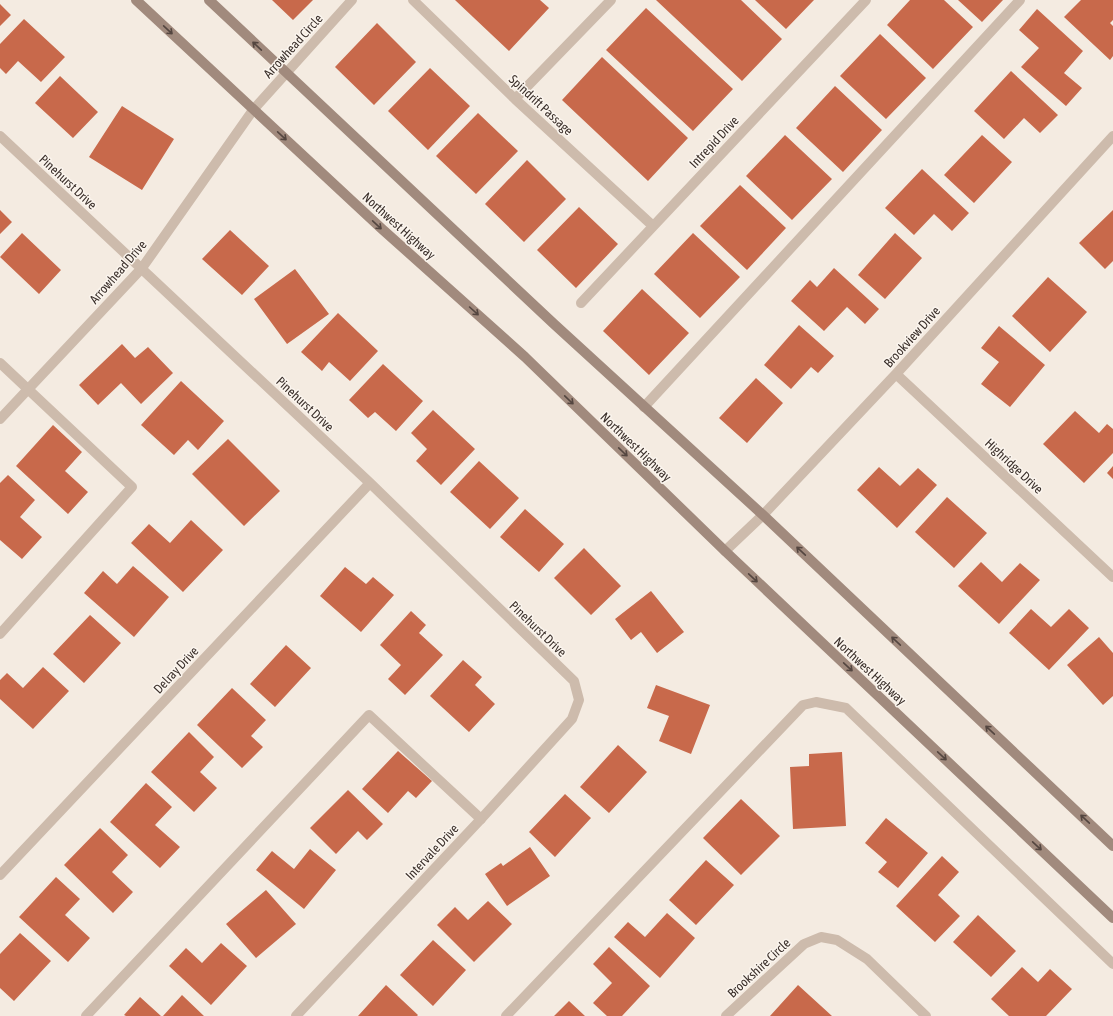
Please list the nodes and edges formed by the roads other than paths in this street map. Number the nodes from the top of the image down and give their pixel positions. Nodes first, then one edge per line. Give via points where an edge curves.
1 (136, 0) edge
2 (209, 0) edge
3 (352, 0) edge
4 (413, 0) edge
5 (611, 0) edge
6 (866, 0) edge
7 (1020, 0) edge
8 (286, 72) junction
9 (515, 99) junction
10 (253, 110) junction
11 (0, 136) edge
12 (1113, 137) edge
13 (653, 226) junction
14 (142, 268) junction
15 (581, 303) dead end
16 (0, 363) edge
17 (896, 374) junction
18 (29, 389) junction
19 (644, 407) junction
20 (0, 419) edge
21 (370, 483) junction
22 (763, 515) junction
23 (725, 551) junction
24 (1113, 577) edge
25 (0, 634) edge
26 (579, 700) joint
27 (481, 819) junction
28 (1113, 846) edge
29 (0, 875) edge
30 (1113, 918) edge
31 (1113, 964) edge
32 (86, 1016) edge
33 (296, 1016) edge
34 (506, 1016) edge
35 (726, 1016) edge
36 (926, 1016) edge

1 -> 10 main road, Northwest Highway
8 -> 2 main road
3 - 8 street, Arrowhead Circle
4 - 9 street, Spindrift Passage
5 - 9 street
6 - 13 street, Intrepid Drive
7 - 19 street
8 - 10 street, Arrowhead Circle
8 - 19 main road
9 - 13 street, Spindrift Passage
10 - 14 street, Arrowhead Drive
10 -> 23 main road, Northwest Highway via 525,357
11 - 14 street, Pinehurst Drive
12 - 17 street, Brookview Drive
13 - 15 street, Intrepid Drive
14 - 18 street, Arrowhead Drive
14 - 21 street, Pinehurst Drive
16 - 18 street
17 - 22 street, Brookview Drive
17 - 24 street, Highridge Drive
18 - 20 street, Arrowhead Drive
18 - 25 street via 132,488
19 - 22 main road
21 - 26 street, Pinehurst Drive via 574,681
21 - 29 street, Delray Drive
22 - 23 street, Brookview Drive
28 -> 22 main road
23 -> 30 main road, Northwest Highway
26 - 27 street, Intervale Drive via 572,719
27 - 32 street via 368,715
27 - 33 street, Intervale Drive
31 - 34 street via 846,708 816,702 803,704
35 - 36 street, Brookshire Circle via 804,944 821,937 837,940 867,959

